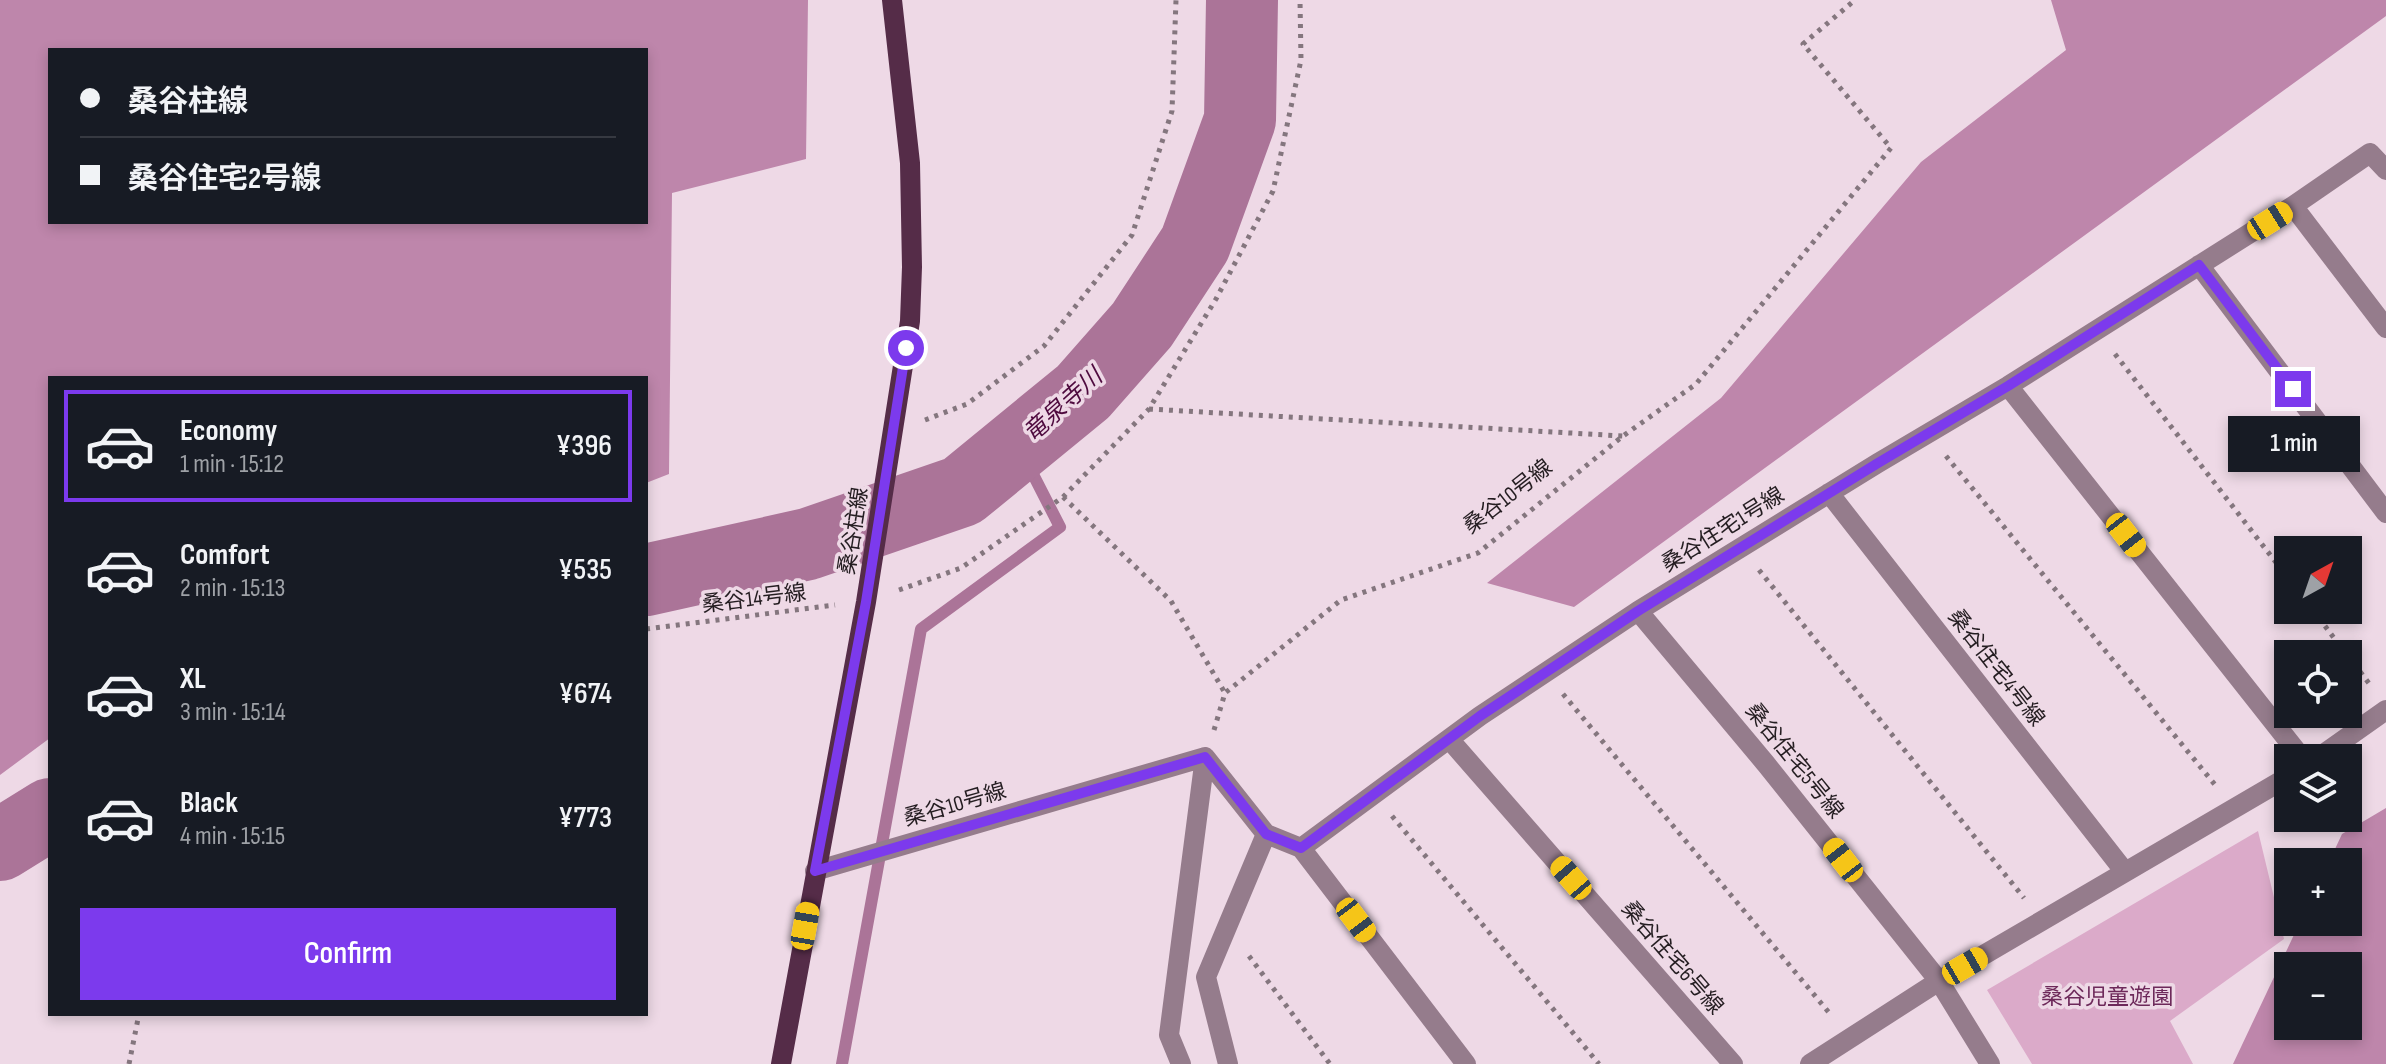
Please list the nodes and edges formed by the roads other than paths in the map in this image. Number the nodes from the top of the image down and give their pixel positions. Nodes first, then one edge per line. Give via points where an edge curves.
1 (892, 0) edge
2 (2386, 170) edge
3 (2293, 206) junction
4 (2199, 265) junction
5 (2386, 328) edge
6 (2008, 386) junction
7 (1829, 493) junction
8 (2386, 513) edge
9 (1638, 611) junction
10 (2381, 701) edge
11 (1449, 739) junction
12 (2291, 744) edge
13 (2333, 744) edge
14 (1205, 757) junction
15 (2274, 785) edge
16 (1266, 834) junction
17 (1301, 848) junction
18 (815, 871) junction
19 (2125, 872) junction
20 (1939, 981) junction
21 (781, 1064) edge
22 (1181, 1064) edge
23 (1228, 1064) edge
24 (1466, 1064) edge
25 (1733, 1064) edge
26 (1810, 1064) edge
27 (1990, 1064) edge

1 - 18 main road, 桑谷柱線 via 910,163 910,321 866,602
2 - 3 street, 桑谷住宅1号線 via 2370,153
3 - 4 street, 桑谷住宅1号線
3 - 5 street
4 - 6 street, 桑谷住宅1号線
4 - 8 street
6 - 7 street, 桑谷住宅1号線
6 - 12 street
7 - 9 street, 桑谷住宅1号線
7 - 19 street, 桑谷住宅4号線
9 - 11 street, 桑谷住宅1号線
9 - 20 street, 桑谷住宅5号線
10 - 13 street
11 - 17 street, 桑谷住宅1号線
11 - 25 street, 桑谷住宅6号線
14 - 16 street
14 - 18 street, 桑谷10号線
14 - 22 street via 1169,1035
15 - 19 street
16 - 17 street
16 - 23 street via 1206,977
17 - 24 street
18 - 21 main road, 桑谷柱線
19 - 20 street
20 - 26 street
20 - 27 street, 桑谷住宅5号線

